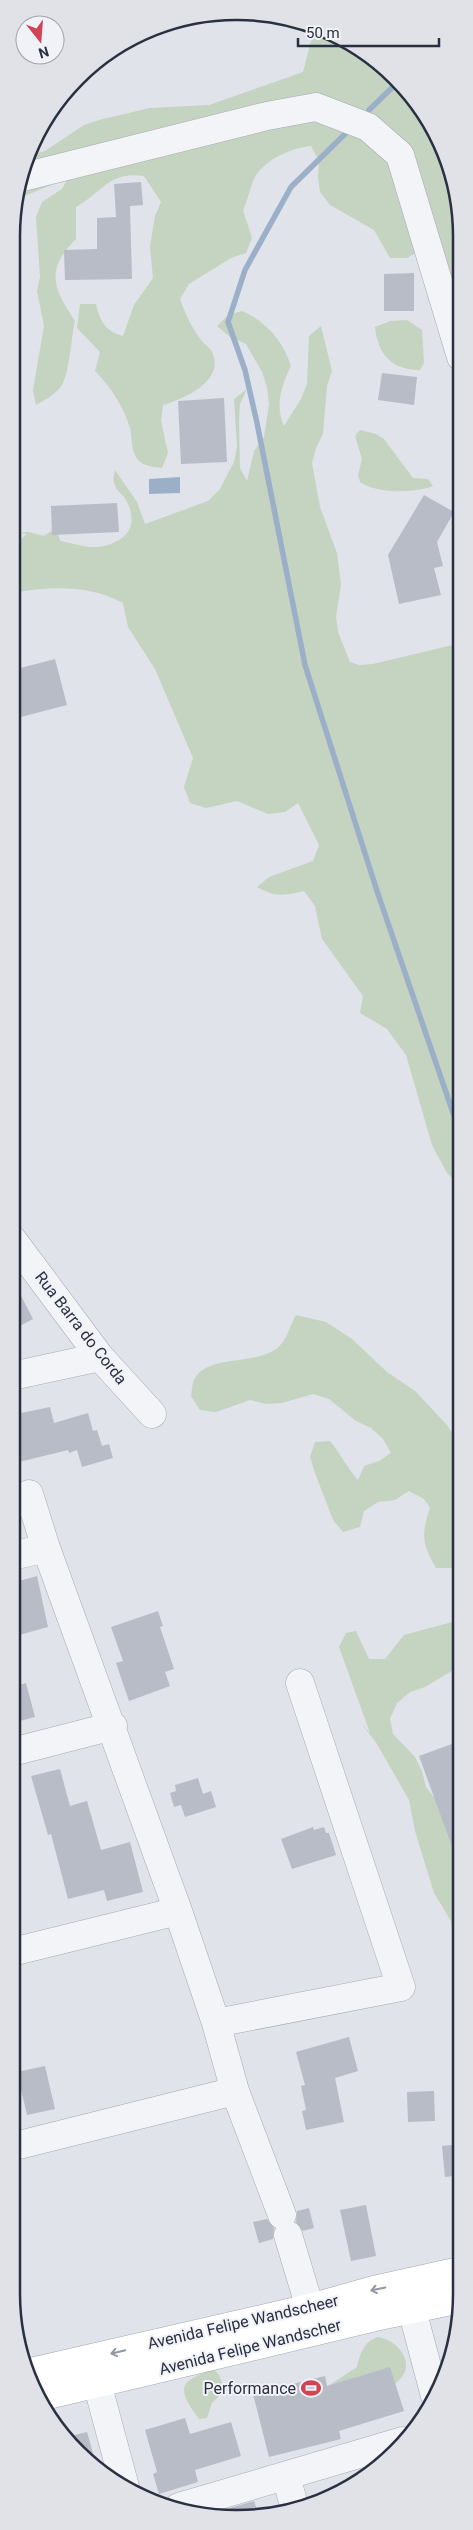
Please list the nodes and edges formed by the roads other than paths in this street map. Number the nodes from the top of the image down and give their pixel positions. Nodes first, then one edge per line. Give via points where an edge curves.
1 (28, 177) edge
2 (453, 331) edge
3 (20, 1250) edge
4 (100, 1357) junction
5 (20, 1374) edge
6 (152, 1414) dead end
7 (30, 1494) dead end
8 (46, 1548) junction
9 (20, 1554) edge
10 (300, 1683) dead end
11 (113, 1726) junction
12 (20, 1750) edge
13 (178, 1911) junction
14 (20, 1950) edge
15 (216, 2023) junction
16 (235, 2091) junction
17 (20, 2144) edge
18 (453, 2273) edge
19 (407, 2283) junction
20 (453, 2301) edge
21 (310, 2308) junction
22 (412, 2310) junction
23 (34, 2371) edge
24 (97, 2383) junction
25 (432, 2386) edge
26 (46, 2396) edge
27 (392, 2444) edge
28 (286, 2476) junction
29 (123, 2478) edge
30 (293, 2503) edge
31 (188, 2505) edge

1 - 2 street via 267,116 316,107 368,127 400,155
3 - 4 street, Rua Barra do Corda
4 - 5 street
4 - 6 street, Rua Barra do Corda
7 - 8 street
8 - 9 street
8 - 11 street
10 - 15 street via 401,1987
11 - 12 street
11 - 13 street
13 - 14 street
13 - 15 street
15 - 16 street
16 - 17 street
16 - 21 street via 285,2225
18 - 19 main road, Avenida Felipe Wandscheer
19 -> 21 main road, Avenida Felipe Wandscheer
19 - 22 street
20 - 22 main road, Avenida Felipe Wandscher
21 -> 23 main road, Avenida Felipe Wandscheer
22 - 24 main road, Avenida Felipe Wandscher
22 - 25 street
24 - 26 main road, Avenida Felipe Wandscher
24 - 29 street
27 - 28 street
28 - 30 street
28 - 31 street

